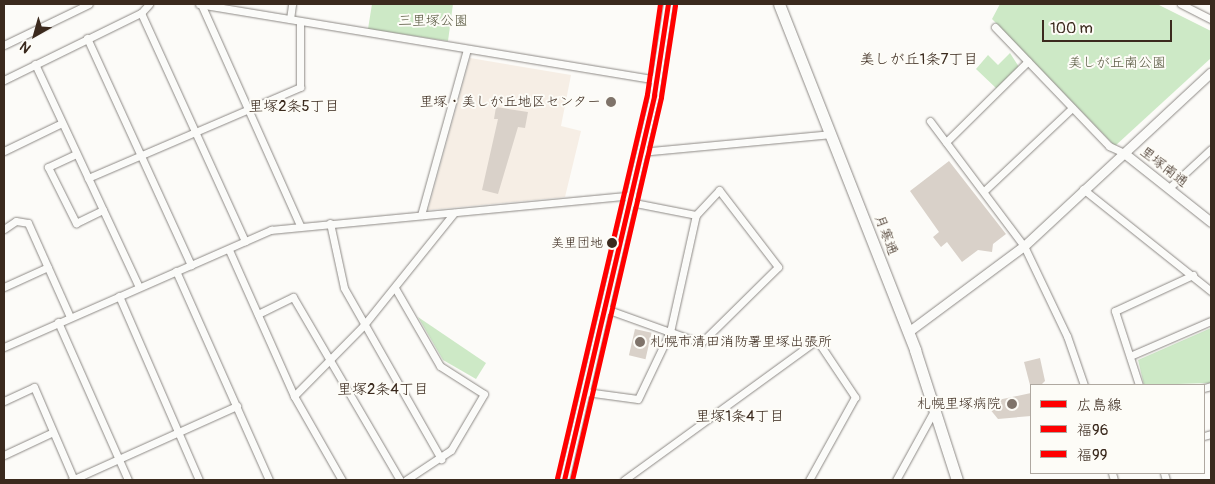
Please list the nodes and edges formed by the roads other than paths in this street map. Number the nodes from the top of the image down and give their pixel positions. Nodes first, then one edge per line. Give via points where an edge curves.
1 (89, 4) edge
2 (149, 4) edge
3 (200, 4) edge
4 (292, 4) edge
5 (668, 4) edge
6 (779, 4) edge
7 (1181, 4) edge
8 (1198, 4) edge
9 (1192, 10) junction
10 (141, 12) junction
11 (290, 19) junction
12 (1211, 19) edge
13 (300, 21) junction
14 (995, 28) dead end
15 (87, 38) junction
16 (4, 45) edge
17 (467, 49) junction
18 (1028, 61) junction
19 (35, 64) junction
20 (1211, 72) edge
21 (4, 80) edge
22 (656, 80) junction
23 (247, 107) junction
24 (1072, 108) junction
25 (930, 121) dead end
26 (62, 123) junction
27 (194, 130) junction
28 (832, 134) junction
29 (946, 142) junction
30 (1211, 149) edge
31 (4, 151) edge
32 (641, 152) junction
33 (1124, 153) junction
34 (76, 154) junction
35 (140, 154) junction
36 (1204, 156) junction
37 (1211, 161) edge
38 (88, 178) junction
39 (1168, 188) junction
40 (1083, 189) junction
41 (984, 191) junction
42 (631, 198) junction
43 (103, 210) junction
44 (454, 213) junction
45 (421, 215) junction
46 (696, 215) junction
47 (330, 222) junction
48 (1211, 222) edge
49 (300, 225) junction
50 (4, 229) edge
51 (245, 241) junction
52 (1024, 246) junction
53 (229, 250) junction
54 (191, 265) junction
55 (48, 267) junction
56 (176, 271) junction
57 (1193, 275) junction
58 (4, 287) edge
59 (139, 288) junction
60 (395, 288) junction
61 (1211, 291) edge
62 (119, 296) junction
63 (606, 309) junction
64 (258, 314) junction
65 (70, 317) junction
66 (1211, 321) edge
67 (58, 322) junction
68 (363, 326) junction
69 (670, 332) junction
70 (908, 332) junction
71 (4, 347) edge
72 (1130, 356) junction
73 (329, 360) junction
74 (1084, 384) edge
75 (1139, 384) edge
76 (586, 392) junction
77 (294, 396) junction
78 (4, 401) edge
79 (237, 406) junction
80 (935, 410) junction
81 (178, 431) junction
82 (53, 432) junction
83 (4, 455) edge
84 (119, 459) junction
85 (441, 459) junction
86 (73, 480) edge
87 (128, 480) edge
88 (199, 480) edge
89 (269, 480) edge
90 (342, 480) edge
91 (400, 480) edge
92 (406, 480) edge
93 (564, 480) edge
94 (624, 480) edge
95 (809, 480) edge
96 (896, 480) edge
97 (958, 480) edge

1 - 16 street
2 - 10 street
3 - 11 street
3 - 23 street
4 - 11 street
5 - 22 street
6 - 28 highway, 月寒通
7 - 9 street
8 - 9 street
9 - 12 street
10 - 15 street
10 - 27 street
11 - 13 street
13 - 17 street
13 - 23 street via 300,86
14 - 18 street
15 - 19 street
15 - 35 street
17 - 22 street
17 - 45 street
18 - 24 street
18 - 29 street
19 - 21 street
19 - 26 street
20 - 33 street
22 - 32 street
23 - 27 street
23 - 49 street
24 - 33 street via 1108,146
24 - 41 street
25 - 29 street
26 - 31 street
26 - 34 street
27 - 35 street
27 - 51 street
28 - 32 street
28 - 70 highway, 月寒通
29 - 41 street
30 - 36 street
32 - 42 street
33 - 39 street, 里塚南通
33 - 40 street
34 - 38 street
34 - 43 street via 48,167 76,223
35 - 38 street
35 - 54 street
36 - 37 street
36 - 39 street
38 - 43 street
39 - 48 street, 里塚南通
40 - 52 street
40 - 57 street
41 - 52 street
42 - 44 street
42 - 46 street
42 - 63 street
43 - 59 street
44 - 45 street
44 - 60 street
45 - 47 street
46 - 69 street
46 - 69 street via 719,190 778,267 701,343
47 - 49 street
47 - 68 street via 344,288
49 - 51 street via 271,230
50 - 55 street via 16,221 28,223
51 - 53 street
52 - 70 street
52 - 74 street via 1067,336
53 - 54 street
53 - 64 street
54 - 56 street
55 - 58 street
55 - 65 street
56 - 59 street
56 - 79 street
57 - 61 street
57 - 72 street via 1116,311
59 - 62 street
60 - 68 street
60 - 85 street via 440,366 484,394 451,450
62 - 65 street
62 - 81 street
63 - 69 street
63 - 76 street
64 - 73 street via 292,297
64 - 77 street
65 - 67 street
66 - 72 street
67 - 71 street
67 - 84 street
68 - 73 street
68 - 85 street
69 - 76 street via 638,400
70 - 80 highway, 月寒通
72 - 75 street
73 - 77 street
73 - 91 street
76 - 93 street
77 - 90 street
78 - 82 street via 34,387
79 - 81 street
79 - 89 street
80 - 96 street
80 - 97 highway, 月寒通
81 - 84 street
81 - 88 street
82 - 83 street
82 - 86 street
84 - 86 street
84 - 87 street
85 - 92 street
94 - 95 street via 817,340 855,397

